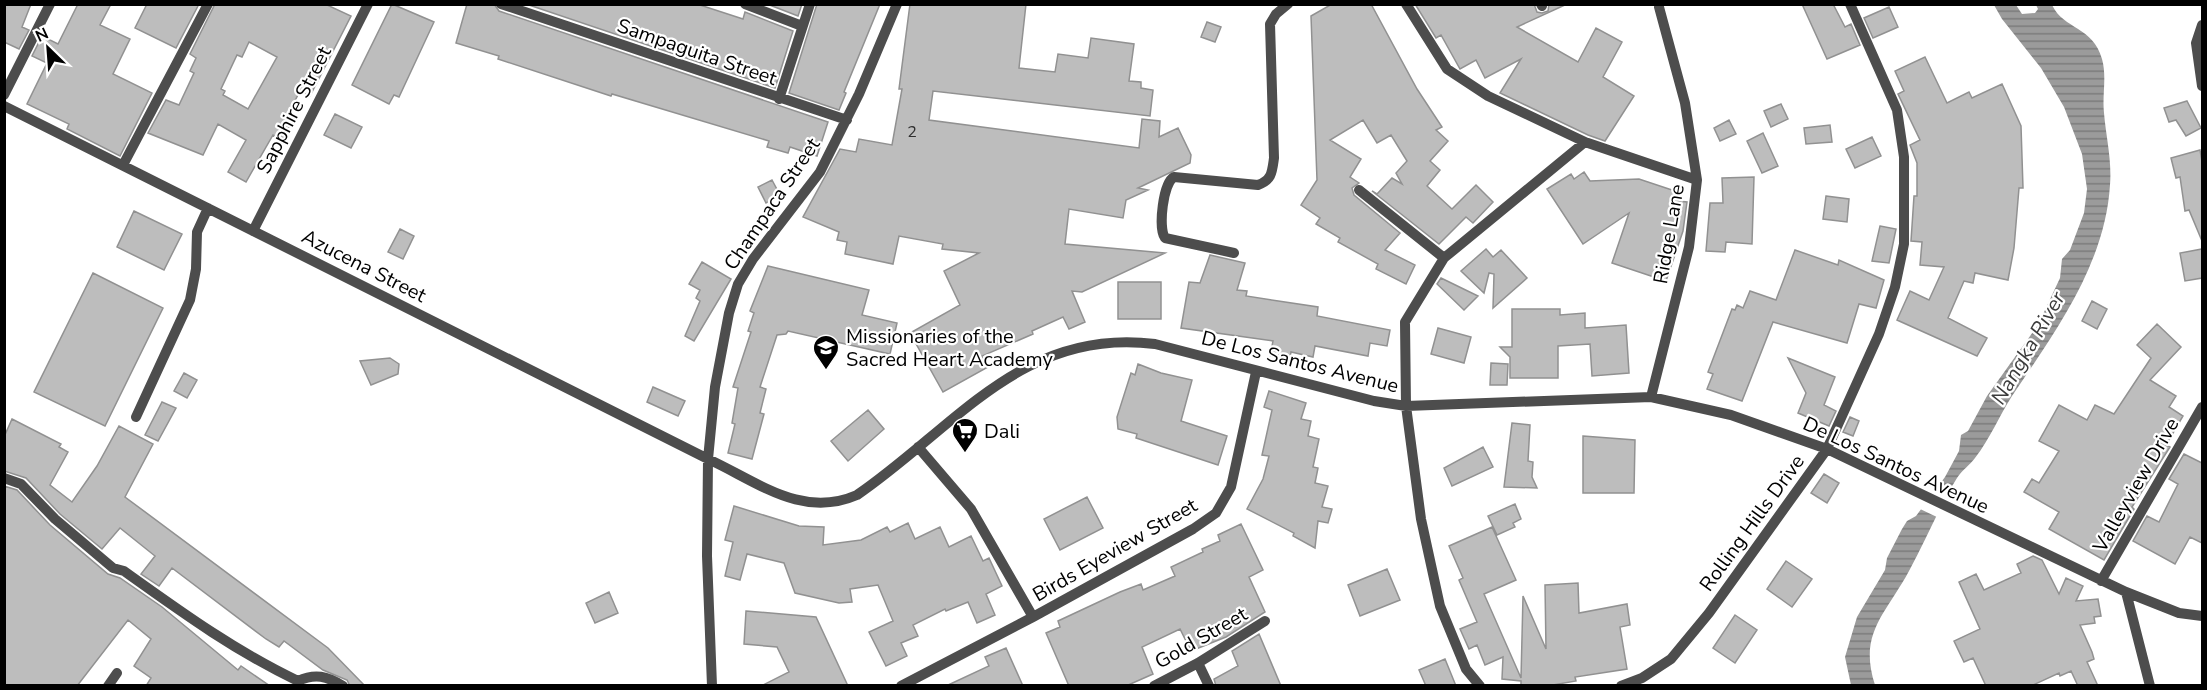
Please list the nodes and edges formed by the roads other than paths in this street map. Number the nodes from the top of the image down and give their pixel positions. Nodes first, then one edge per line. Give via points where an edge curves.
1 (50, 4) edge
2 (208, 4) edge
3 (368, 4) edge
4 (501, 4) edge
5 (745, 4) edge
6 (810, 4) edge
7 (897, 4) edge
8 (1288, 4) edge
9 (1406, 4) edge
10 (1850, 4) edge
11 (1659, 7) dead end
12 (2202, 25) edge
13 (802, 26) junction
14 (2202, 86) edge
15 (4, 94) edge
16 (779, 99) junction
17 (4, 106) edge
18 (847, 120) junction
19 (1585, 142) junction
20 (123, 165) junction
21 (1697, 180) junction
22 (1359, 190) dead end
23 (208, 208) junction
24 (253, 231) junction
25 (1234, 253) dead end
26 (1444, 258) junction
27 (1256, 372) junction
28 (1651, 397) junction
29 (1406, 406) junction
30 (2202, 407) edge
31 (136, 417) dead end
32 (918, 447) junction
33 (1827, 450) junction
34 (708, 459) junction
35 (4, 478) edge
36 (2101, 581) junction
37 (2126, 592) junction
38 (2202, 616) edge
39 (1033, 617) junction
40 (1265, 621) dead end
41 (1198, 663) junction
42 (117, 673) dead end
43 (108, 686) edge
44 (343, 686) edge
45 (712, 686) edge
46 (900, 686) edge
47 (1154, 686) edge
48 (1209, 686) edge
49 (1480, 686) edge
50 (1621, 686) edge
51 (2150, 686) edge

1 - 15 street
2 - 20 street
3 - 24 street, Sapphire Street
4 - 16 street, Sampaguita Street
5 - 13 street
6 - 13 street
7 - 18 street, Champaca Street
8 - 25 street via 1270,24 1274,158 1268,182 1258,185 1174,177 1167,185 1161,228 1165,238
9 - 19 street via 1448,69 1488,96
10 - 33 street, Rolling Hills Drive via 1897,110 1904,157 1905,225 1895,287 1879,334
11 - 21 street, Ridge Lane via 1685,103
12 - 14 street via 2196,43
13 - 16 street
16 - 18 street, Sampaguita Street
17 - 20 street, Azucena Street
18 - 34 street, Champaca Street via 820,172 738,284 715,387
19 - 21 street
19 - 26 street
20 - 23 street, Azucena Street
21 - 28 street, Ridge Lane via 1689,247
22 - 26 street
23 - 24 street, Azucena Street
23 - 31 street via 197,232 190,300
24 - 34 street, Azucena Street
26 - 29 street via 1405,322
27 - 29 street, De Los Santos Avenue
27 - 32 street, De Los Santos Avenue via 1144,343 1114,341 1070,349 1033,363 994,385
27 - 39 street, Birds Eyeview Street via 1231,487 1216,513
28 - 29 street, De Los Santos Avenue
28 - 33 street, De Los Santos Avenue via 1731,415
29 - 49 street via 1421,519 1440,606 1466,669
30 - 36 street, Valleyview Drive
32 - 34 street, De Los Santos Avenue via 857,495 820,505 798,501
32 - 39 street via 971,509
33 - 36 street, De Los Santos Avenue
33 - 50 street, Rolling Hills Drive via 1671,660
34 - 45 street, Champaca Street
35 - 44 street via 21,484 113,568 124,571 233,646 298,681 311,675
36 - 37 street, De Los Santos Avenue
37 - 38 street, De Los Santos Avenue via 2179,613
37 - 51 street
39 - 46 street, Birds Eyeview Street
40 - 41 street, Gold Street
41 - 47 street, Gold Street
41 - 48 street
42 - 43 street

